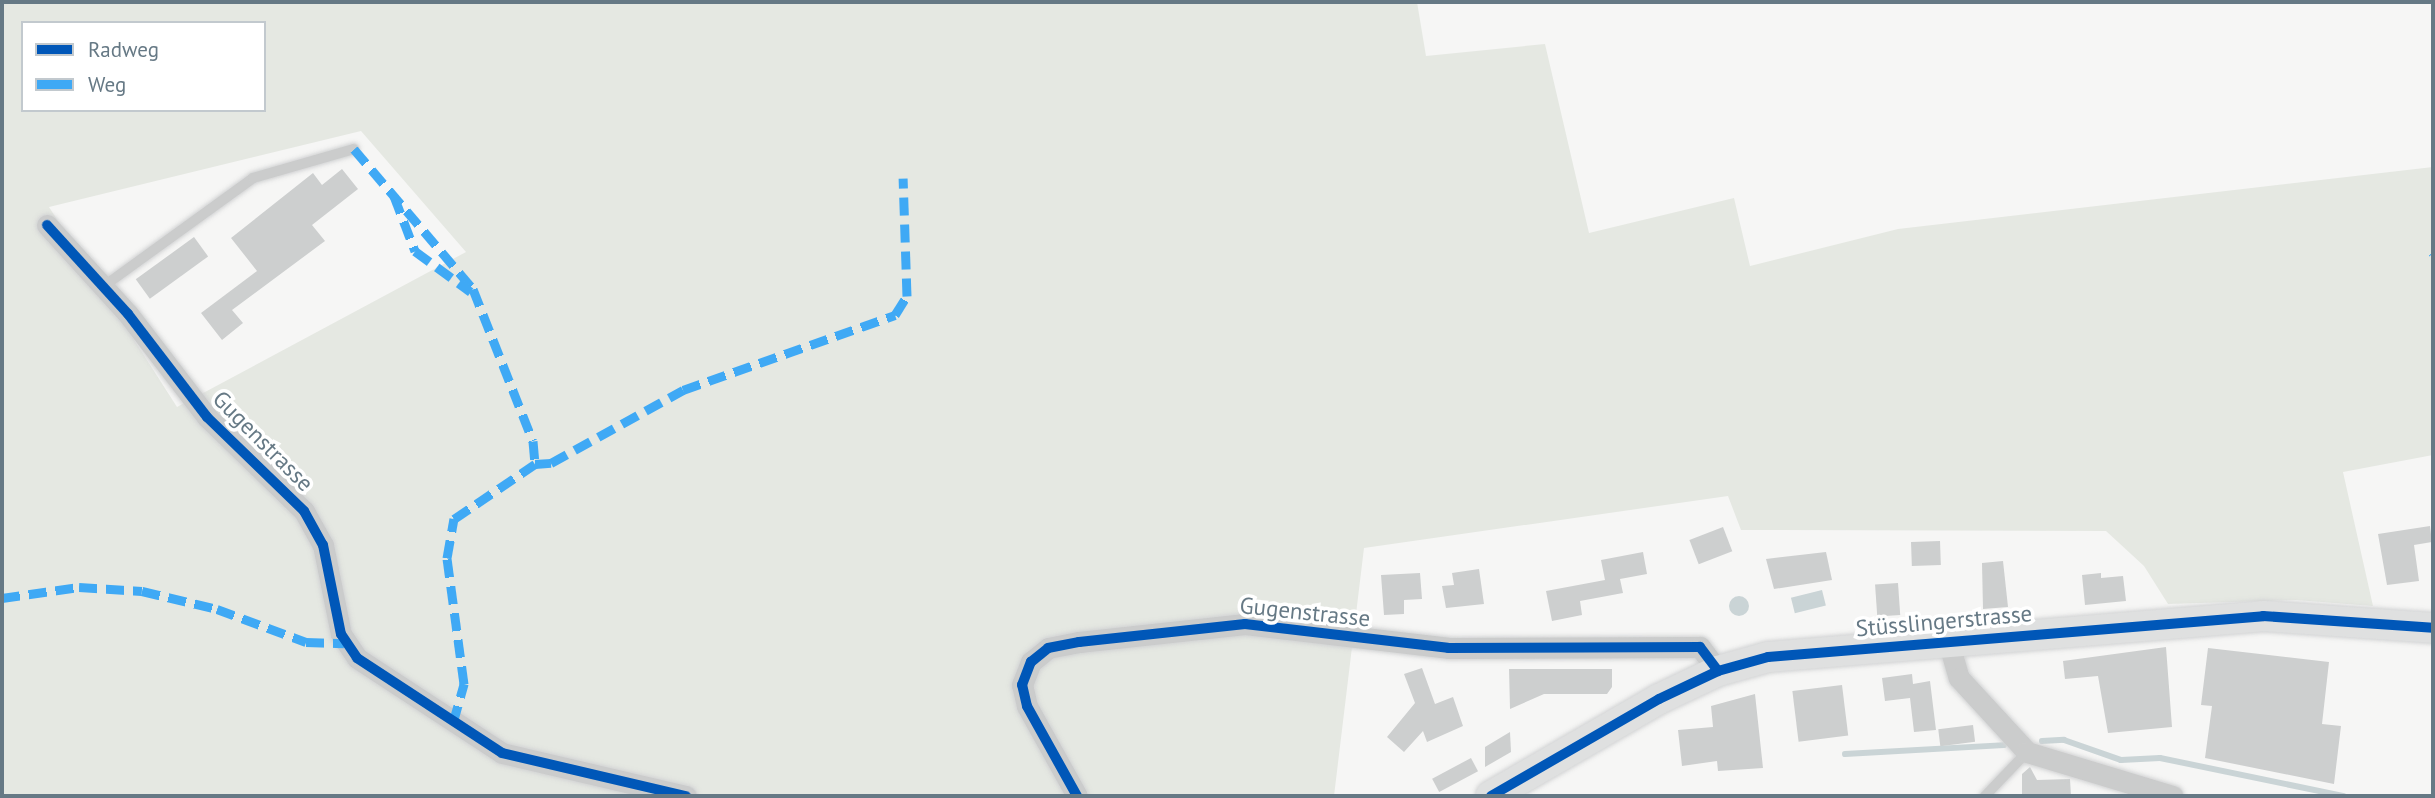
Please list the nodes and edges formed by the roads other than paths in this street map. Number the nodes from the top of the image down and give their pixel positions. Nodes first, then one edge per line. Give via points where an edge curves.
1 (354, 149) dead end
2 (47, 225) dead end
3 (104, 286) junction
4 (2433, 628) edge
5 (1949, 644) junction
6 (1718, 671) junction
7 (2027, 752) junction
8 (686, 796) edge
9 (1077, 796) edge
10 (1491, 796) edge
11 (1985, 796) edge
12 (2173, 796) edge

1 - 3 lane via 254,178
2 - 3 street, Gugenstrasse
3 - 8 street, Gugenstrasse via 180,387 304,511 323,545 341,634 357,659 502,752
4 - 5 street, Stüsslingerstrasse via 2263,616
5 - 6 street, Stüsslingerstrasse via 1768,657
5 - 7 street via 1959,678
6 - 9 street, Gugenstrasse via 1700,647 1448,648 1245,624 1048,648 1031,662 1022,685 1027,706
6 - 10 street, Stüsslingerstrasse
7 - 11 lane
7 - 12 street

